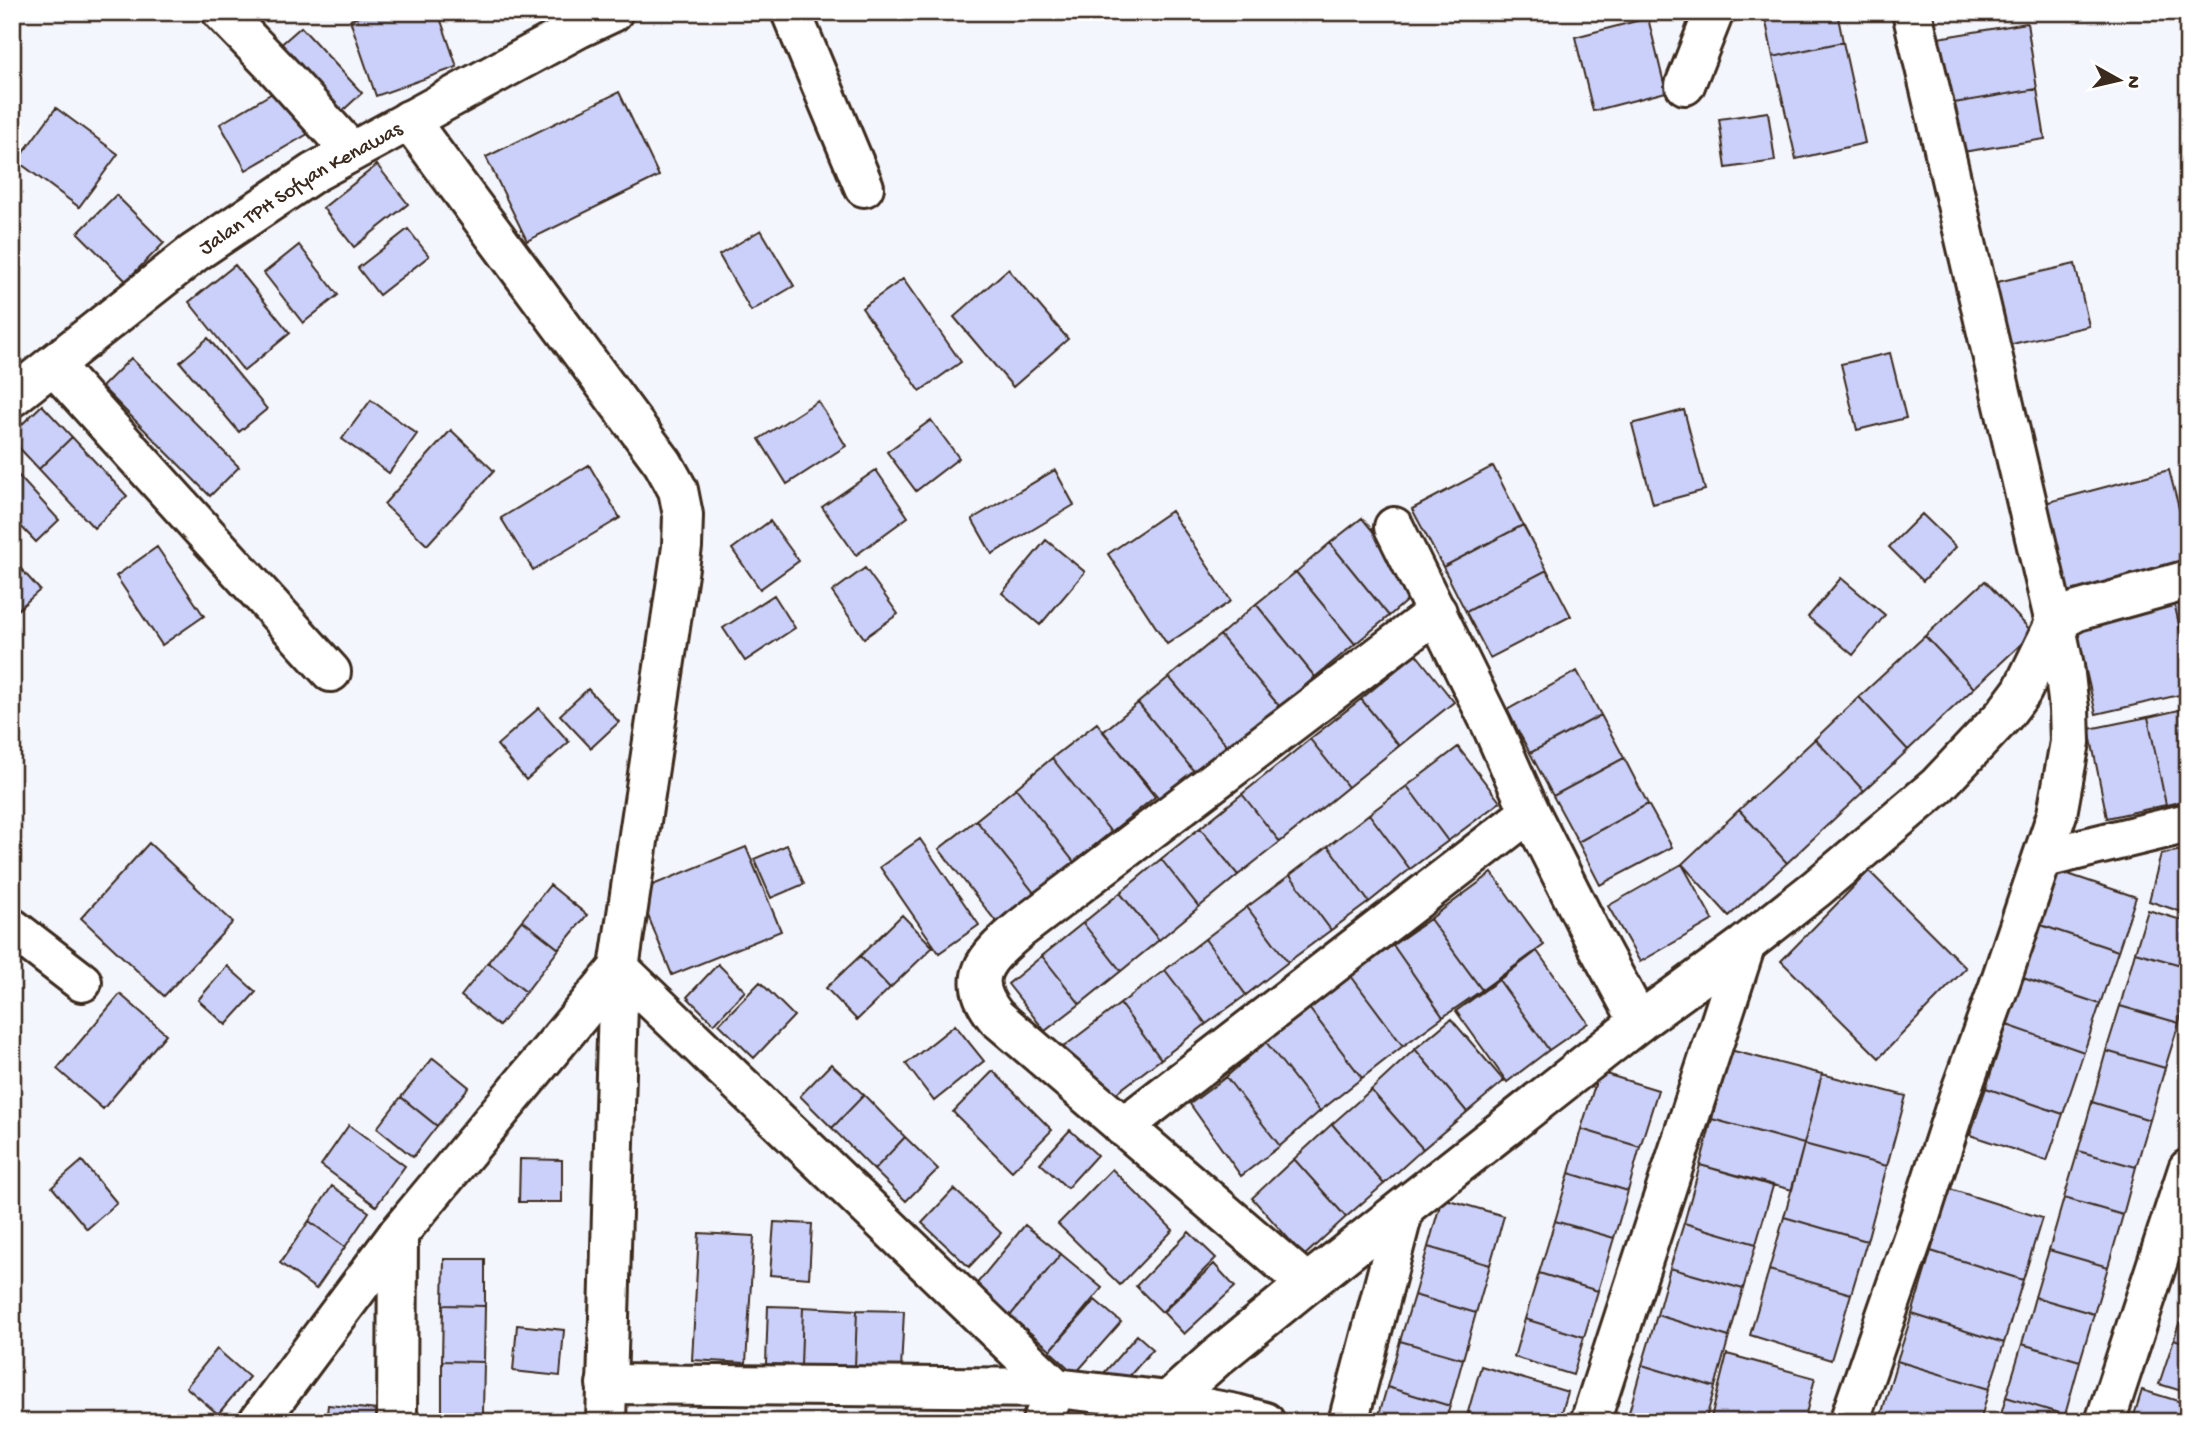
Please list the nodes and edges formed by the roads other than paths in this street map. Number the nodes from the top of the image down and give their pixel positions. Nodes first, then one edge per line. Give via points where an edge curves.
1 (222, 12) edge
2 (613, 12) edge
3 (791, 12) edge
4 (1714, 12) edge
5 (1912, 12) edge
6 (1685, 85) dead end
7 (409, 120) junction
8 (351, 151) junction
9 (864, 187) dead end
10 (27, 376) edge
11 (1394, 527) dead end
12 (2188, 580) edge
13 (1437, 612) junction
14 (2055, 623) junction
15 (331, 672) dead end
16 (1530, 812) junction
17 (2188, 823) edge
18 (2044, 858) junction
19 (12, 928) edge
20 (1746, 944) junction
21 (619, 968) junction
22 (82, 982) dead end
23 (1639, 1022) junction
24 (1123, 1127) junction
25 (2188, 1169) edge
26 (1404, 1209) junction
27 (398, 1234) junction
28 (1307, 1284) junction
29 (606, 1384) junction
30 (1168, 1401) junction
31 (1049, 1405) edge
32 (258, 1422) edge
33 (397, 1422) edge
34 (606, 1422) edge
35 (1265, 1422) edge
36 (1348, 1422) edge
37 (1590, 1422) edge
38 (1849, 1422) edge
39 (2105, 1422) edge

1 - 8 street
2 - 7 street, Jalan TPH Sofyan Kenawas
3 - 9 street
4 - 6 street
5 - 14 street
7 - 8 street, Jalan TPH Sofyan Kenawas
7 - 21 street via 636,425 678,490 682,547
8 - 10 street, Jalan TPH Sofyan Kenawas via 194,253
10 - 15 street
11 - 13 street
12 - 14 street via 2077,611
13 - 16 street
13 - 24 street via 994,952 979,980 988,1007
14 - 18 street via 2064,666 2070,742
14 - 20 street via 2022,691 1967,756 1897,821
16 - 23 street
16 - 24 street
17 - 18 street
18 - 38 street
19 - 22 street
20 - 23 street
20 - 37 street
21 - 27 street
21 - 29 street
21 - 31 street
23 - 26 street
24 - 28 street
25 - 39 street
26 - 28 street
26 - 36 street
27 - 32 street
27 - 33 street
28 - 30 street
29 - 31 street
29 - 34 street
30 - 31 street
30 - 35 street

